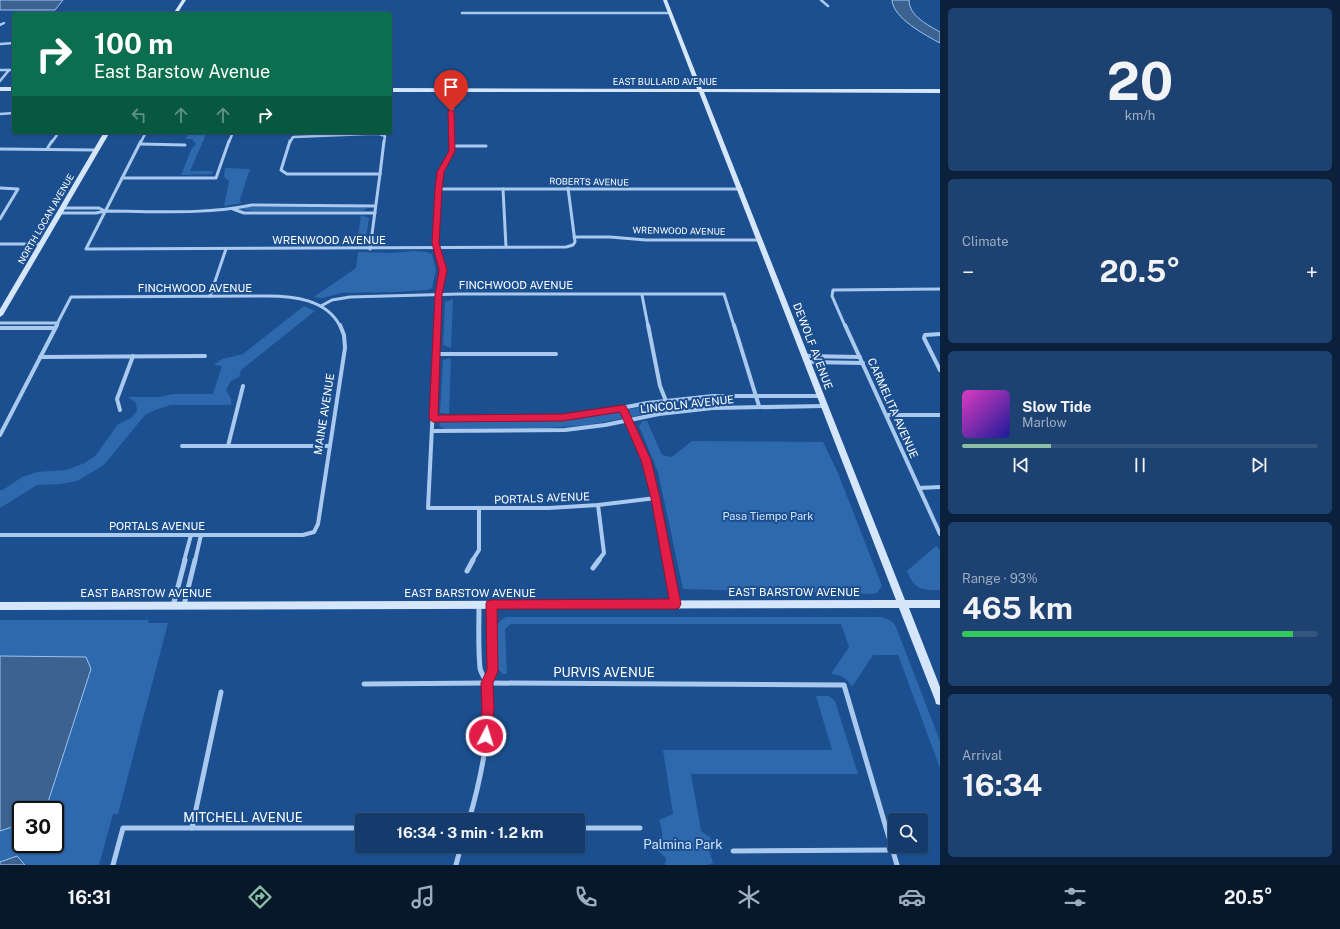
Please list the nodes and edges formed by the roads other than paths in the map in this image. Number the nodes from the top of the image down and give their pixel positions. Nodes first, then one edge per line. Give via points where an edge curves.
1 (184, 0) edge
2 (665, 0) edge
3 (821, 0) edge
4 (828, 6) dead end
5 (176, 12) edge
6 (462, 13) dead end
7 (670, 13) junction
8 (4, 23) dead end
9 (0, 25) edge
10 (12, 43) edge
11 (0, 44) edge
12 (0, 70) edge
13 (9, 70) joint
14 (0, 82) edge
15 (0, 89) edge
16 (12, 89) edge
17 (392, 90) edge
18 (452, 90) junction
19 (701, 90) junction
20 (940, 91) edge
21 (0, 93) edge
22 (12, 93) edge
23 (0, 114) edge
24 (12, 114) edge
25 (58, 134) edge
26 (106, 134) edge
27 (145, 134) edge
28 (232, 134) edge
29 (349, 134) edge
30 (376, 134) edge
31 (140, 144) junction
32 (184, 144) dead end
33 (452, 146) junction
34 (486, 146) dead end
35 (0, 149) edge
36 (47, 149) junction
37 (96, 150) junction
38 (380, 174) junction
39 (122, 178) junction
40 (0, 188) edge
41 (568, 188) junction
42 (438, 189) junction
43 (503, 189) junction
44 (740, 189) junction
45 (375, 206) junction
46 (233, 209) junction
47 (61, 211) junction
48 (105, 211) junction
49 (375, 213) junction
50 (0, 219) edge
51 (574, 237) junction
52 (760, 240) junction
53 (0, 244) edge
54 (42, 244) junction
55 (437, 246) junction
56 (506, 247) junction
57 (226, 249) junction
58 (370, 249) junction
59 (940, 289) edge
60 (642, 294) junction
61 (438, 295) junction
62 (210, 296) junction
63 (321, 306) junction
64 (0, 315) edge
65 (0, 323) edge
66 (58, 323) junction
67 (0, 328) edge
68 (55, 328) junction
69 (940, 334) edge
70 (435, 354) junction
71 (556, 354) dead end
72 (133, 356) junction
73 (205, 356) dead end
74 (40, 357) junction
75 (860, 357) junction
76 (807, 359) junction
77 (863, 363) junction
78 (940, 370) edge
79 (243, 386) dead end
80 (756, 396) junction
81 (821, 396) junction
82 (666, 401) junction
83 (759, 406) junction
84 (825, 406) junction
85 (623, 408) junction
86 (120, 410) dead end
87 (886, 415) junction
88 (940, 415) edge
89 (433, 419) junction
90 (630, 420) junction
91 (433, 431) junction
92 (0, 435) edge
93 (182, 446) dead end
94 (228, 446) junction
95 (329, 446) junction
96 (940, 487) edge
97 (919, 488) junction
98 (656, 498) junction
99 (598, 505) junction
100 (479, 508) junction
101 (314, 532) joint
102 (940, 534) edge
103 (0, 535) edge
104 (191, 535) junction
105 (201, 535) junction
106 (593, 568) dead end
107 (467, 571) dead end
108 (479, 604) junction
109 (491, 604) junction
110 (676, 604) junction
111 (902, 604) junction
112 (940, 604) edge
113 (184, 605) junction
114 (0, 606) edge
115 (173, 606) junction
116 (487, 683) junction
117 (364, 684) dead end
118 (221, 692) dead end
119 (940, 700) edge
120 (471, 813) edge
121 (192, 828) junction
122 (355, 828) edge
123 (585, 828) edge
124 (640, 828) dead end
125 (888, 836) edge
126 (888, 850) edge
127 (733, 851) dead end
128 (459, 853) edge
129 (893, 853) edge
130 (113, 865) edge
131 (456, 865) edge
132 (897, 865) edge

1 - 5 street
2 - 7 street, DEWOLF AVENUE
3 - 4 street
6 - 7 street
7 - 19 street, DEWOLF AVENUE
8 - 9 street
10 - 11 street
12 - 13 street
13 - 14 street
15 - 16 street
17 - 18 street, EAST BULLARD AVENUE
18 - 19 street, EAST BULLARD AVENUE
18 - 33 street
19 - 20 street, EAST BULLARD AVENUE
19 - 44 street, DEWOLF AVENUE
21 - 22 street
23 - 24 street
25 - 36 street
26 - 37 street, NORTH LOCAN AVENUE
27 - 31 street
28 - 39 street via 216,178
29 - 38 street via 293,137 282,172
30 - 38 street via 385,136
31 - 32 street
31 - 39 street
33 - 34 street
33 - 42 street via 452,151 440,172
35 - 36 street
36 - 37 street
37 - 47 street, NORTH LOCAN AVENUE
38 - 45 street
39 - 48 street
40 - 50 street via 18,189
41 - 43 street, ROBERTS AVENUE
41 - 44 street, ROBERTS AVENUE
41 - 51 street
42 - 43 street, ROBERTS AVENUE
42 - 55 street
43 - 56 street
44 - 52 street, DEWOLF AVENUE
45 - 46 street via 252,205
45 - 49 street
46 - 48 street
46 - 49 street via 244,213
47 - 48 street
47 - 48 street via 99,208
47 - 54 street, NORTH LOCAN AVENUE
48 - 57 street, WRENWOOD AVENUE via 86,249
49 - 58 street
51 - 52 street, WRENWOOD AVENUE
51 - 56 street, WRENWOOD AVENUE via 573,245 566,247
52 - 76 street, DEWOLF AVENUE
53 - 54 street
54 - 64 street, NORTH LOCAN AVENUE
55 - 56 street, WRENWOOD AVENUE
55 - 58 street, WRENWOOD AVENUE
55 - 61 street via 443,270
57 - 58 street, WRENWOOD AVENUE
57 - 62 street
59 - 75 street, CARMELITA AVENUE via 833,290 832,296
60 - 61 street, FINCHWOOD AVENUE
60 - 80 street, FINCHWOOD AVENUE via 724,294
60 - 82 street via 660,386
61 - 63 street, FINCHWOOD AVENUE via 344,298 332,300
61 - 70 street
62 - 63 street, FINCHWOOD AVENUE via 282,297 306,300
62 - 66 street, FINCHWOOD AVENUE via 71,297
63 - 95 street, MAINE AVENUE via 341,324 345,336
65 - 66 street
66 - 68 street
67 - 68 street
68 - 74 street
69 - 78 street via 925,335 924,338
70 - 71 street
70 - 89 street
72 - 73 street
72 - 74 street
72 - 86 street via 117,399
74 - 92 street
75 - 76 street
75 - 77 street, CARMELITA AVENUE
76 - 77 street
76 - 81 street, DEWOLF AVENUE
77 - 87 street, CARMELITA AVENUE
79 - 94 street
80 - 81 street, LINCOLN AVENUE
80 - 82 street, LINCOLN AVENUE via 713,396
80 - 83 street
81 - 84 street, DEWOLF AVENUE
82 - 85 street, LINCOLN AVENUE
83 - 84 street, LINCOLN AVENUE
83 - 90 street, LINCOLN AVENUE via 687,411
84 - 111 street, DEWOLF AVENUE
85 - 89 street, LINCOLN AVENUE via 562,417
85 - 90 street
87 - 88 street
87 - 97 street, CARMELITA AVENUE
89 - 91 street
90 - 91 street, LINCOLN AVENUE via 542,432
90 - 98 street via 646,460
91 - 100 street, PORTALS AVENUE via 428,508
93 - 94 street
94 - 95 street
95 - 101 street, MAINE AVENUE via 318,524
96 - 97 street
97 - 102 street, CARMELITA AVENUE
98 - 99 street, PORTALS AVENUE
98 - 110 street
99 - 100 street, PORTALS AVENUE
99 - 106 street via 604,553
100 - 107 street via 479,550
101 - 105 street, PORTALS AVENUE via 303,535
103 - 104 street, PORTALS AVENUE
104 - 105 street, PORTALS AVENUE
104 - 115 street
105 - 113 street
108 - 109 street, EAST BARSTOW AVENUE
108 - 113 street, EAST BARSTOW AVENUE
108 - 116 street via 480,670
109 - 110 street, EAST BARSTOW AVENUE
109 - 116 street via 493,671
110 - 111 street, EAST BARSTOW AVENUE
111 - 112 street, EAST BARSTOW AVENUE
111 - 119 street, DEWOLF AVENUE
113 - 115 street, EAST BARSTOW AVENUE
114 - 115 street, EAST BARSTOW AVENUE
116 - 117 street, PURVIS AVENUE
116 - 120 street via 485,750
116 - 125 street, PURVIS AVENUE via 844,685
118 - 121 street
121 - 122 street, MITCHELL AVENUE
121 - 130 street, MITCHELL AVENUE via 123,828
123 - 124 street
126 - 127 street
128 - 131 street
129 - 132 street

